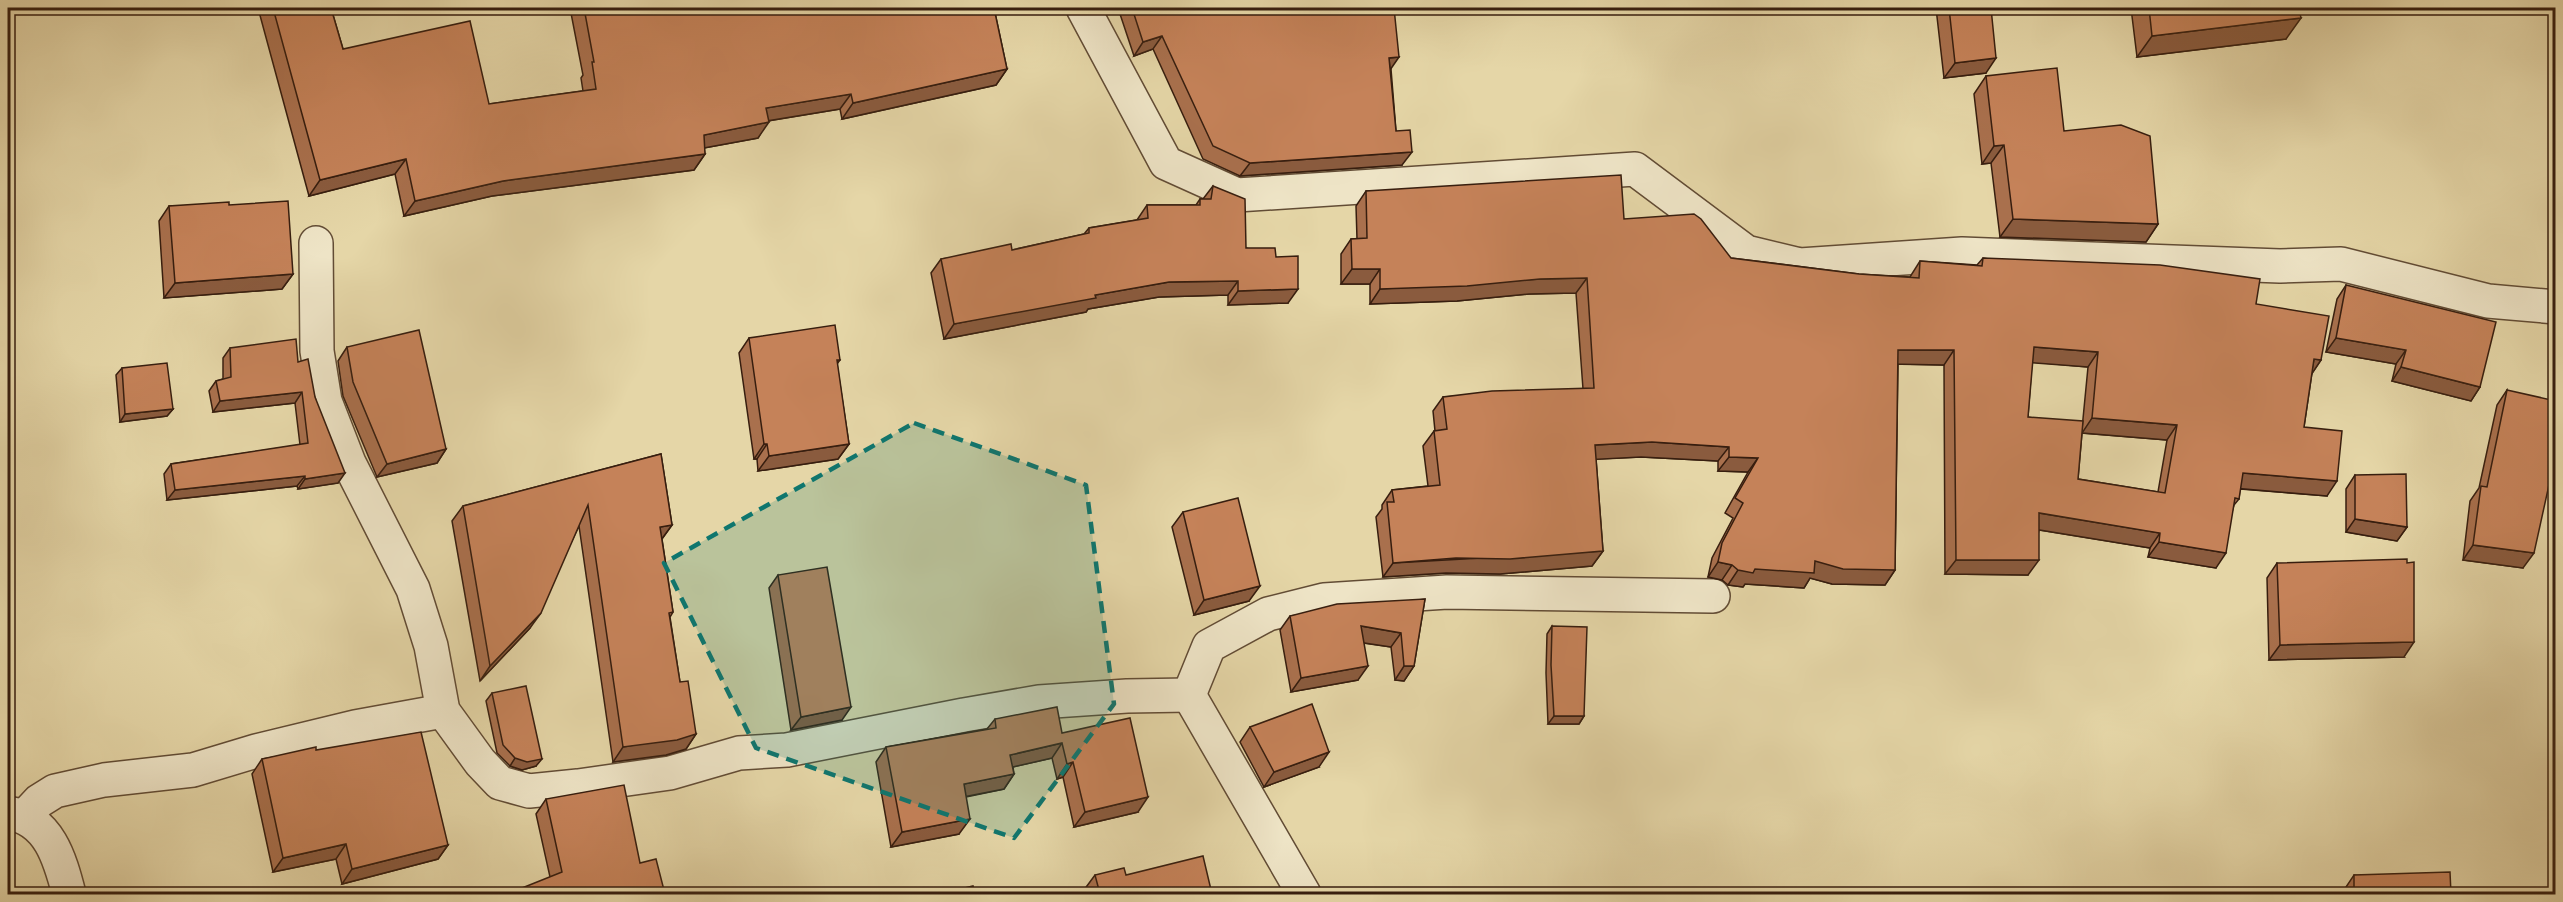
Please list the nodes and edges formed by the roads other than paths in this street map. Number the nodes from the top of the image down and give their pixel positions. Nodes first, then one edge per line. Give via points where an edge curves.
1 (1083, 8) edge
2 (316, 243) dead end
3 (2556, 307) edge
4 (1713, 596) dead end
5 (1189, 695) junction
6 (443, 711) junction
7 (16, 815) edge
8 (69, 894) edge
9 (1304, 894) edge

1 - 3 street via 1166,163 1237,195 1635,169 1746,252 1800,264 1962,254 2256,265 2341,264 2488,301
2 - 6 street via 317,351 324,401 349,463 413,589 431,646
4 - 5 street via 1447,592 1324,600 1268,614 1209,646
5 - 6 street via 1039,702 787,750 739,753 670,773 529,791 500,783
5 - 9 street
6 - 7 street via 355,727 193,770 104,780 55,791
7 - 8 street via 47,836 61,863

